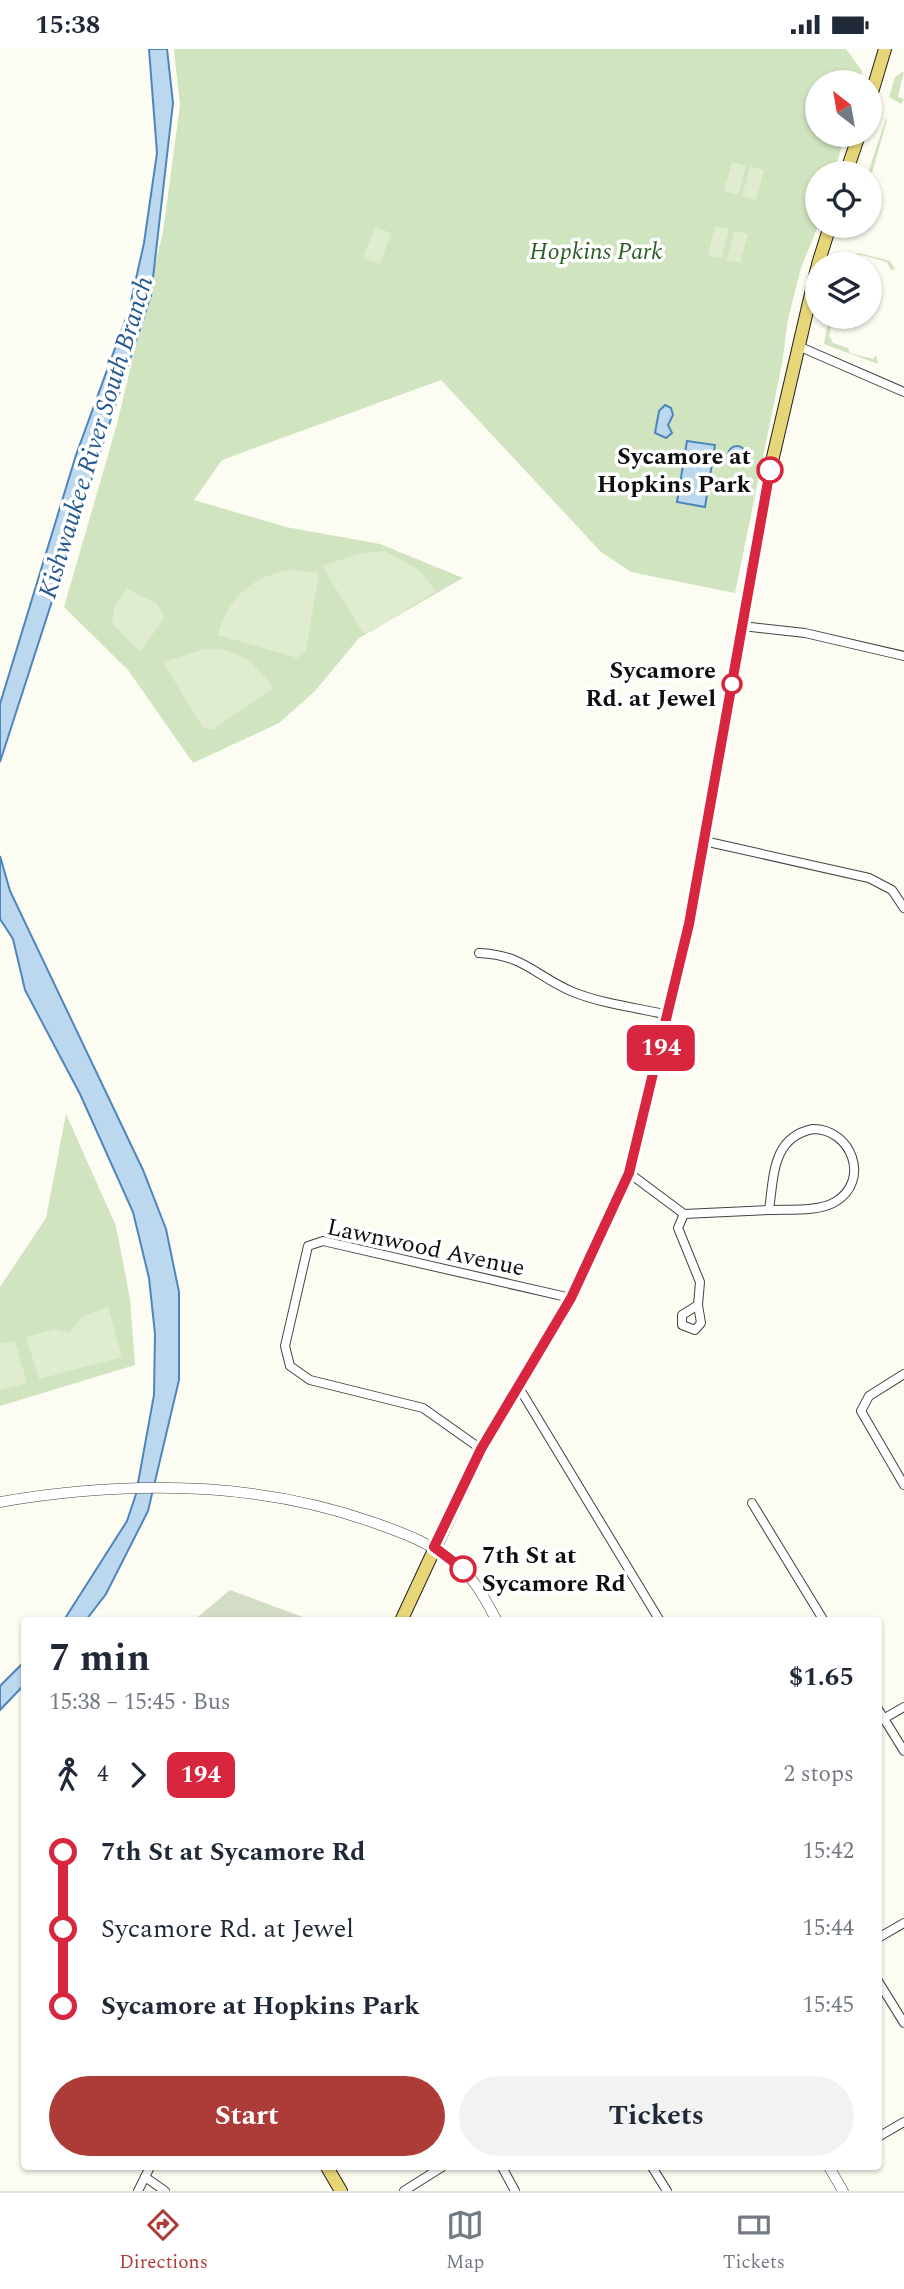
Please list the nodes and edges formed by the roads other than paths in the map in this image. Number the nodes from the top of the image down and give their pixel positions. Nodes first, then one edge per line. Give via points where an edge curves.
1 (885, 49) edge
2 (879, 70) edge
3 (805, 318) edge
4 (798, 346) junction
5 (904, 393) edge
6 (742, 626) junction
7 (904, 656) edge
8 (704, 841) junction
9 (904, 908) edge
10 (479, 953) dead end
11 (669, 1015) junction
12 (629, 1173) junction
13 (769, 1210) junction
14 (684, 1214) junction
15 (571, 1298) junction
16 (698, 1305) dead end
17 (904, 1374) edge
18 (518, 1386) junction
19 (481, 1449) junction
20 (904, 1485) edge
21 (0, 1502) edge
22 (752, 1503) dead end
23 (434, 1547) junction
24 (403, 1617) edge
25 (494, 1617) edge
26 (658, 1617) edge
27 (822, 1617) edge
28 (904, 1707) edge
29 (882, 1720) edge
30 (904, 1751) edge
31 (904, 1923) edge
32 (882, 1936) edge
33 (882, 1987) edge
34 (904, 2023) edge
35 (904, 2122) edge
36 (882, 2135) edge
37 (148, 2170) edge
38 (329, 2170) edge
39 (437, 2170) edge
40 (504, 2170) edge
41 (654, 2170) edge
42 (831, 2170) edge
43 (145, 2177) junction
44 (138, 2191) edge
45 (165, 2191) edge
46 (341, 2191) edge
47 (404, 2191) edge
48 (515, 2191) edge
49 (667, 2191) edge
50 (844, 2191) edge

1 - 2 main road
3 - 4 main road
4 - 5 street
4 - 6 main road
6 - 7 street via 805,633
6 - 8 main road
8 - 9 street via 878,881 892,890
8 - 11 main road
10 - 11 street via 519,960 585,996
11 - 12 main road
12 - 14 street
12 - 15 main road
13 - 13 street via 778,1157 786,1140 820,1129 844,1141 852,1152 855,1170 841,1198 827,1206
13 - 14 street
14 - 16 street via 678,1228 700,1282
15 - 18 main road
15 - 19 street, Lawnwood Avenue via 323,1241 305,1251 285,1346 289,1366 310,1380 423,1408
17 - 20 street via 864,1400 862,1415
18 - 19 main road
18 - 26 street
19 - 23 main road
21 - 23 street via 121,1490 255,1492 347,1513
22 - 27 street
23 - 24 main road
23 - 25 street via 463,1569
28 - 29 street
29 - 30 street
31 - 32 street
33 - 34 street
35 - 36 street
37 - 43 street
38 - 46 main road
39 - 47 street
40 - 48 street
41 - 49 street
42 - 50 street
43 - 44 street
43 - 45 street

